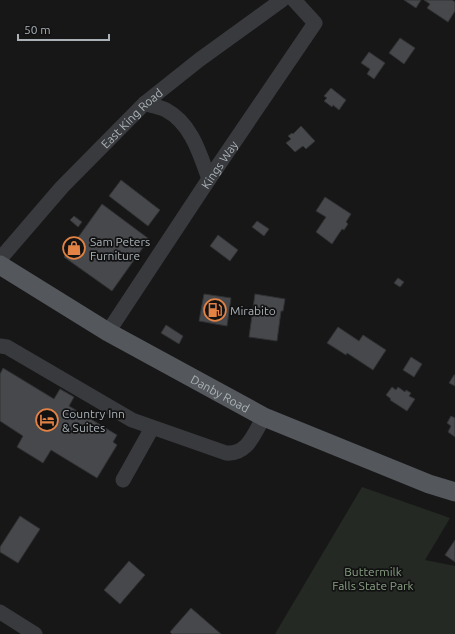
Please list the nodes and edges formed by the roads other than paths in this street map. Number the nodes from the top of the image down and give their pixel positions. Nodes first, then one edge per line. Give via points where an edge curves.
1 (282, 0) edge
2 (294, 0) edge
3 (145, 104) junction
4 (209, 179) junction
5 (0, 258) edge
6 (0, 265) edge
7 (108, 332) junction
8 (0, 346) edge
9 (264, 417) junction
10 (152, 428) junction
11 (123, 480) dead end
12 (455, 492) edge
13 (0, 612) edge
14 (35, 634) edge

1 - 3 street, East King Road via 199,60
2 - 4 street, Kings Way via 315,23
3 - 4 street via 167,110 185,127 200,152
3 - 5 street, East King Road via 62,187
4 - 7 street, Kings Way
6 - 7 main road, Danby Road
7 - 9 main road, Danby Road
8 - 10 street via 7,347 132,420
9 - 10 street via 245,448 232,453
9 - 12 main road, Danby Road via 429,484
10 - 11 street
13 - 14 street

